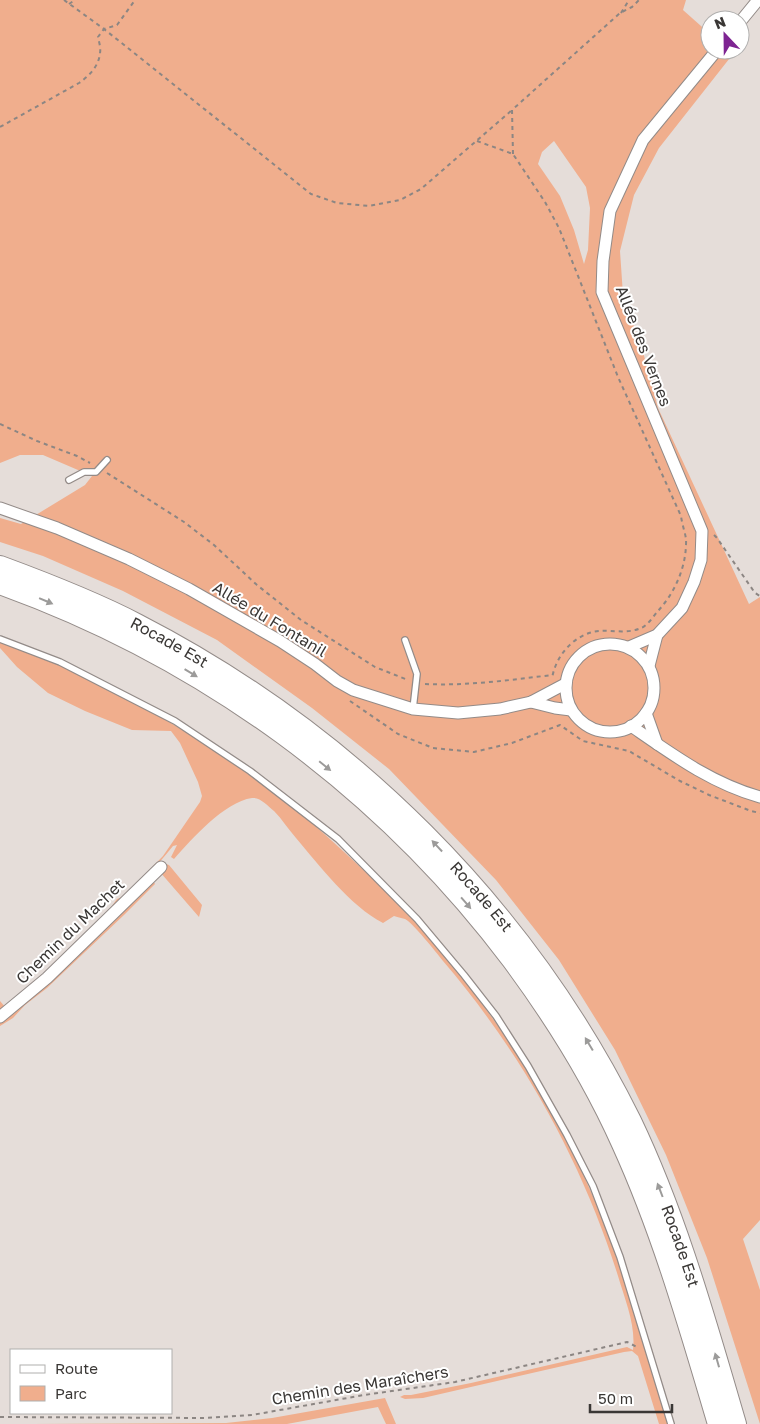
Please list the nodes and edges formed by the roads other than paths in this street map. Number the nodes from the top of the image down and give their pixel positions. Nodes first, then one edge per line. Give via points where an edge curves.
1 (758, 0) edge
2 (750, 10) edge
3 (709, 60) edge
4 (106, 460) dead end
5 (69, 480) dead end
6 (0, 508) edge
7 (0, 566) edge
8 (0, 584) edge
9 (657, 635) junction
10 (0, 639) edge
11 (405, 640) dead end
12 (629, 648) junction
13 (649, 666) junction
14 (566, 684) junction
15 (531, 702) junction
16 (413, 708) junction
17 (571, 710) junction
18 (646, 713) junction
19 (631, 726) junction
20 (657, 744) junction
21 (760, 797) edge
22 (160, 867) dead end
23 (0, 1017) edge
24 (671, 1424) edge
25 (718, 1424) edge
26 (736, 1424) edge

1 - 2 street
3 - 9 street, Allée des Vernes via 643,140 610,211 603,261 602,292 702,531 701,560 694,582 682,608
4 - 5 lane via 96,472 84,472
6 - 16 street, Allée du Fontanil via 57,528 189,589 280,641 353,690
26 -> 7 highway, Rocade Est via 681,1248 659,1185 631,1123 570,1013 489,903 430,838 384,794 315,736 255,693 136,623
8 -> 25 highway, Rocade Est via 147,648 268,723 373,807 418,850 476,914 527,981 581,1063 623,1144 668,1263
9 - 12 street, Allée des Vernes
9 - 13 street, Allée des Vernes
10 - 24 lane via 60,662 174,721 250,771 338,840 417,919 496,1016 528,1066 593,1186 620,1257
11 - 16 lane via 417,674
12 - 13 street
12 - 14 street via 601,644 587,649 576,658
13 - 18 street via 654,690
14 - 15 street, Allée du Fontanil
14 - 17 street via 566,698
15 - 16 street, Allée du Fontanil via 458,713
15 - 17 street, Allée du Fontanil
17 - 19 street via 591,728 605,732
18 - 19 street
18 - 20 street
19 - 20 street
20 - 21 street via 724,785
22 - 23 street, Chemin du Machet via 47,978

